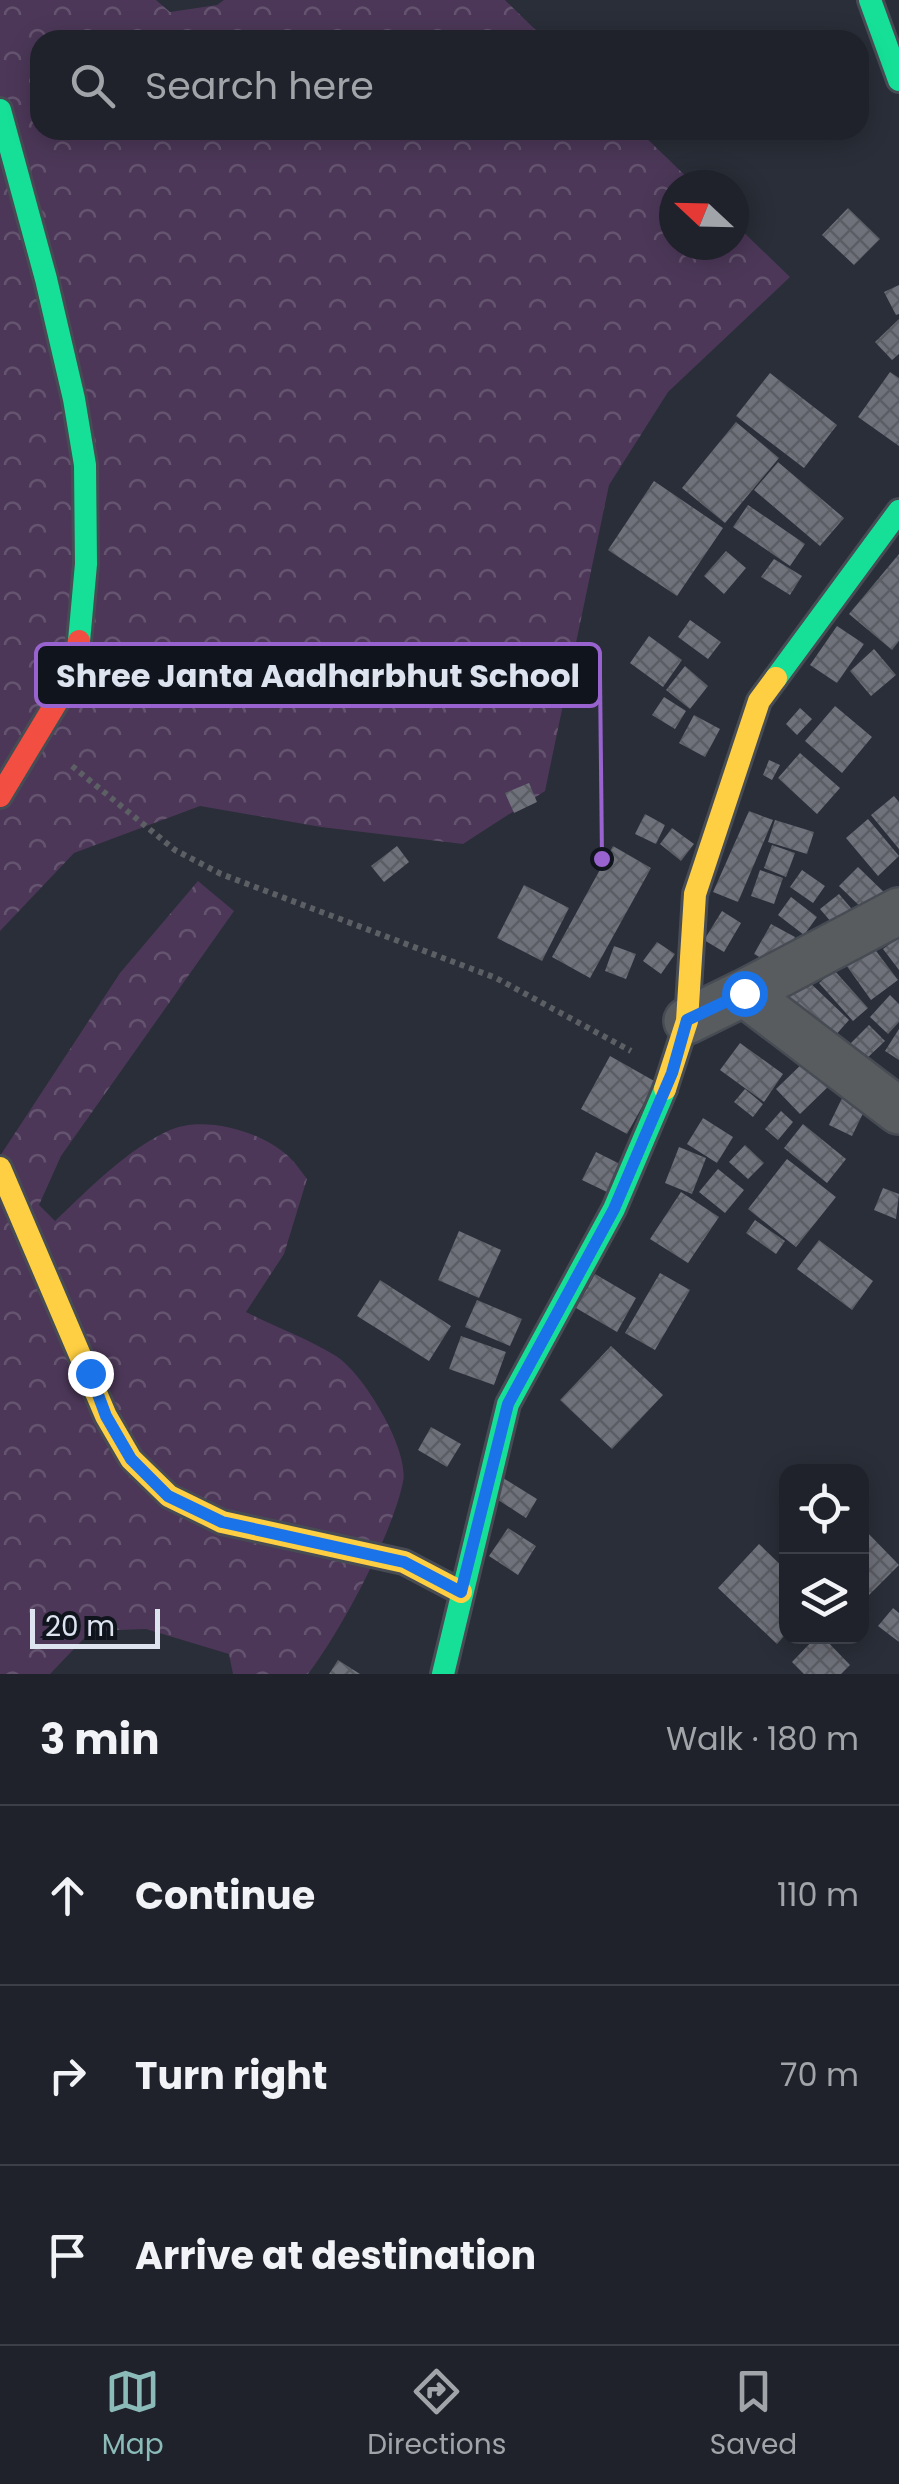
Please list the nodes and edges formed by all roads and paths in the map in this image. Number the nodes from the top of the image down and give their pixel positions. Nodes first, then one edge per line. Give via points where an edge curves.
1 (870, 0) edge
2 (899, 80) edge
3 (0, 110) edge
4 (899, 511) edge
5 (64, 759) dead end
6 (0, 796) edge
7 (899, 911) edge
8 (744, 993) junction
9 (687, 1020) junction
10 (672, 1073) junction
11 (899, 1111) edge
12 (0, 1168) edge
13 (461, 1592) junction
14 (443, 1674) edge

1 - 2 street
3 - 6 street via 74,399 85,465 86,564 70,680
4 - 9 street via 759,702 696,894
5 - 10 path via 176,850 221,874 496,978
7 - 8 street
8 - 9 street
8 - 11 street
9 - 10 street
10 - 13 street via 614,1209 508,1404
12 - 13 street via 106,1416 131,1459 168,1496 222,1522 404,1562
13 - 14 street

